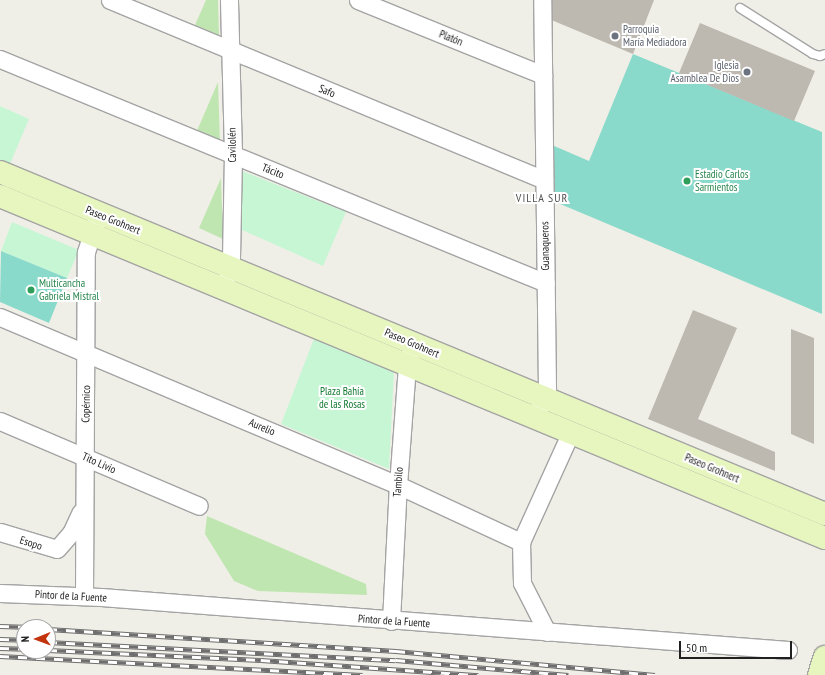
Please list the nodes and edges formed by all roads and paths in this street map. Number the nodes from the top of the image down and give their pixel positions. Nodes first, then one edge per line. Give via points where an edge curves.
1 (110, 0) edge
2 (229, 0) edge
3 (358, 0) edge
4 (542, 0) edge
5 (740, 8) dead end
6 (230, 51) junction
7 (825, 54) edge
8 (0, 59) edge
9 (543, 75) junction
10 (233, 154) junction
11 (0, 172) edge
12 (544, 180) junction
13 (0, 196) edge
14 (100, 214) junction
15 (92, 234) junction
16 (226, 278) junction
17 (546, 283) junction
18 (0, 317) edge
19 (414, 344) junction
20 (87, 353) junction
21 (407, 364) junction
22 (543, 398) junction
23 (535, 418) junction
24 (0, 421) edge
25 (571, 432) junction
26 (85, 457) junction
27 (667, 461) junction
28 (398, 485) junction
29 (84, 504) junction
30 (199, 506) dead end
31 (825, 514) edge
32 (0, 532) edge
33 (825, 538) edge
34 (521, 542) junction
35 (0, 593) edge
36 (84, 596) junction
37 (391, 621) junction
38 (547, 632) junction
39 (788, 650) dead end
40 (825, 657) edge
41 (819, 675) edge

1 - 6 street, Safo
2 - 6 street, Cavilolén
3 - 9 street, Platón
4 - 9 street, Guanaqueros
5 - 7 lane via 813,54
6 - 10 street, Cavilolén
6 - 12 street, Safo
8 - 10 street, Tácito
9 - 12 street, Guanaqueros
10 - 16 street, Cavilolén
10 - 17 street, Tácito
11 - 14 street, Paseo Grohnert
12 - 17 street, Guanaqueros
13 - 15 street, Paseo Grohnert
14 - 15 street, Copérnico
14 - 16 street, Paseo Grohnert
15 - 16 street, Paseo Grohnert
15 - 20 street, Copérnico via 86,252
16 - 19 street, Paseo Grohnert
16 - 21 street, Paseo Grohnert
17 - 22 street, Guanaqueros via 547,389
18 - 20 street, Aurelio
19 - 21 street, Tambilo
19 - 22 street, Paseo Grohnert
20 - 26 street, Copérnico
20 - 28 street, Aurelio
21 - 23 street, Paseo Grohnert
21 - 28 street, Tambilo
22 - 23 street, Guanaqueros
22 - 27 street, Paseo Grohnert
23 - 25 street, Paseo Grohnert
24 - 26 street, Tito Livio
25 - 27 street, Paseo Grohnert
25 - 34 street
26 - 29 street, Copérnico
26 - 30 street, Tito Livio
27 - 31 street, Paseo Grohnert
27 - 33 street, Paseo Grohnert
28 - 34 street, Aurelio
28 - 37 street, Tambilo
29 - 32 street, Esopo via 77,523 57,549
29 - 36 street, Copérnico
34 - 38 street via 522,583
35 - 36 street, Pintor de la Fuente
36 - 37 street, Pintor de la Fuente
37 - 38 street, Pintor de la Fuente
38 - 39 street, Pintor de la Fuente
40 - 41 street

